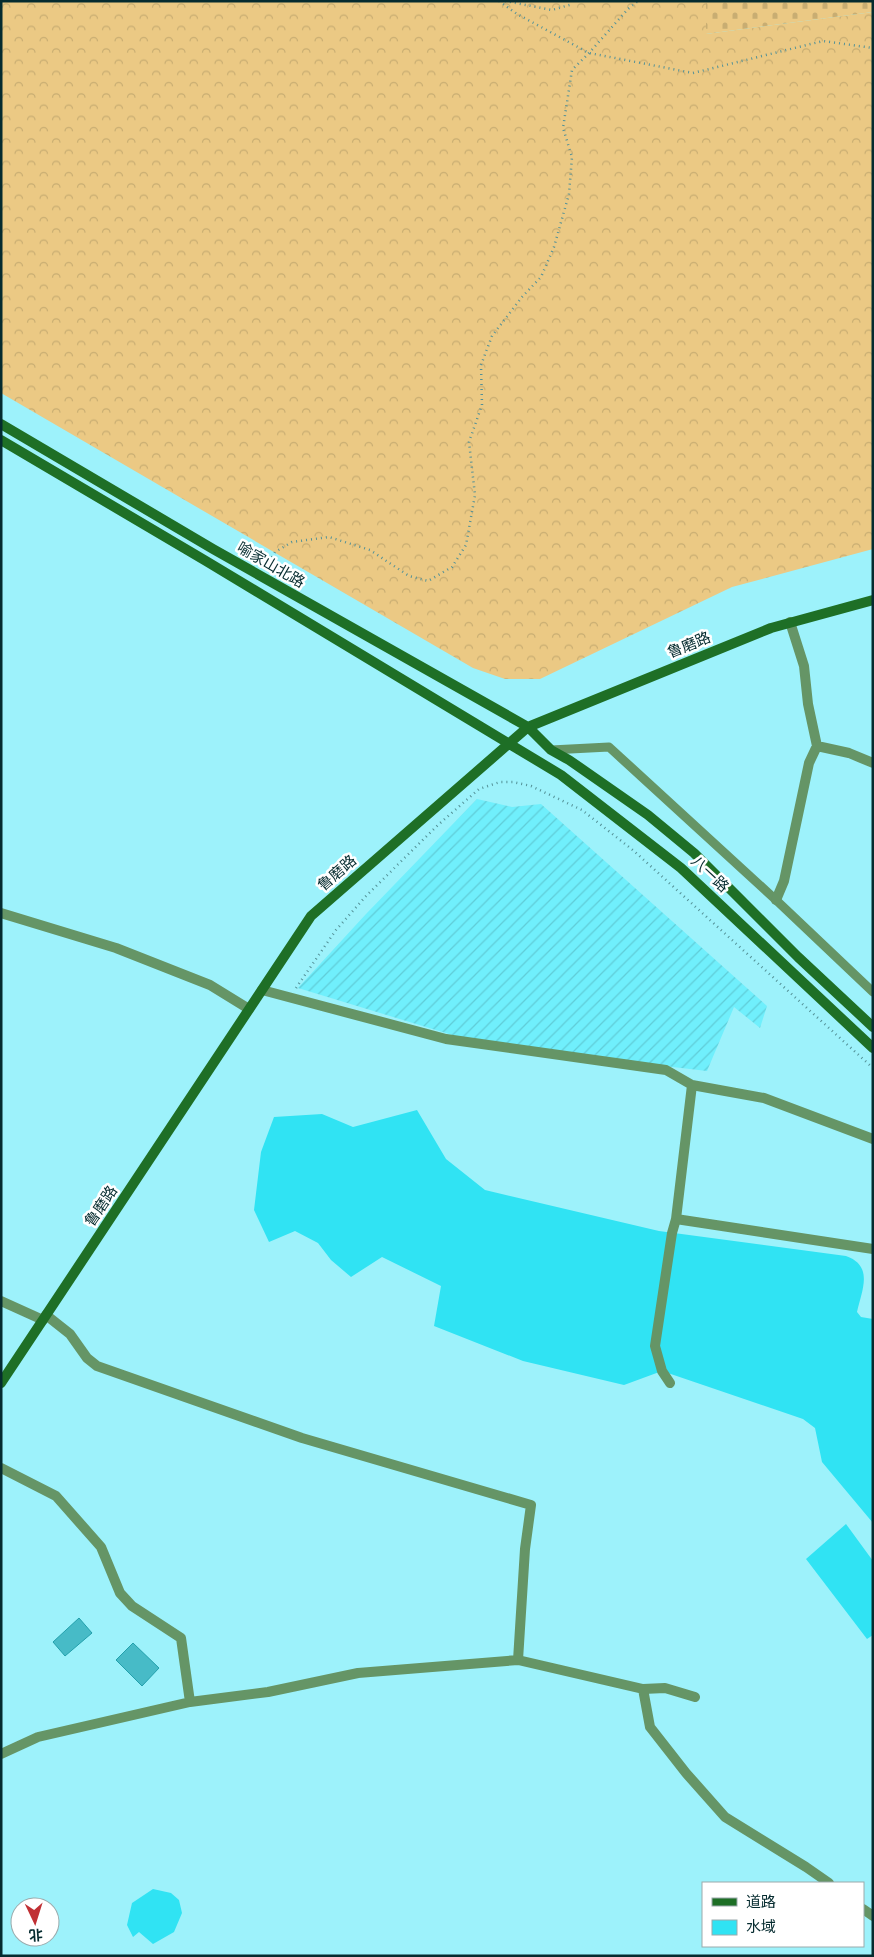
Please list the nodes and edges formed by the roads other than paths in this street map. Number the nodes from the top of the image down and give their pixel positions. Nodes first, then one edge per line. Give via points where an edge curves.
1 (1, 424) edge
2 (1, 440) edge
3 (873, 600) edge
4 (790, 622) junction
5 (528, 727) junction
6 (509, 743) junction
7 (817, 746) junction
8 (551, 750) junction
9 (873, 763) edge
10 (776, 900) junction
11 (1, 913) edge
12 (262, 990) junction
13 (873, 992) edge
14 (249, 1009) junction
15 (873, 1027) edge
16 (873, 1048) edge
17 (692, 1085) junction
18 (873, 1139) edge
19 (676, 1219) junction
20 (873, 1249) edge
21 (1, 1301) edge
22 (45, 1317) junction
23 (1, 1383) edge
24 (670, 1383) dead end
25 (1, 1468) edge
26 (518, 1660) junction
27 (643, 1689) junction
28 (695, 1697) dead end
29 (190, 1702) junction
30 (1, 1754) edge
31 (827, 1882) edge

1 - 5 main road, 喻家山北路 via 262,577
2 - 6 main road, 喻家山北路
3 - 4 main road, 鲁磨路
4 - 5 main road, 鲁磨路
4 - 7 street via 804,666
5 - 6 main road, 鲁磨路
5 - 8 main road, 八一路
6 - 12 main road, 鲁磨路 via 311,916
6 - 16 main road, 八一路 via 561,775 681,868
7 - 9 street via 849,753
7 - 10 street via 809,763 784,880
8 - 10 lane via 609,747
8 - 15 main road, 八一路 via 648,815 694,853
10 - 13 lane
11 - 14 street via 116,948 202,981
12 - 14 main road, 鲁磨路
12 - 17 street via 446,1039 666,1070
14 - 22 main road, 鲁磨路
17 - 18 street via 764,1098
17 - 19 street
19 - 20 street
19 - 24 street via 655,1346 662,1371
21 - 22 street
22 - 23 main road, 鲁磨路
22 - 26 street via 70,1334 97,1366 302,1438 531,1505
25 - 29 street via 56,1496 101,1547 120,1593 132,1606 181,1638
26 - 27 street
26 - 29 street via 358,1673 268,1692
27 - 28 street via 665,1688
27 - 31 street via 650,1727 725,1817
29 - 30 street via 38,1737

